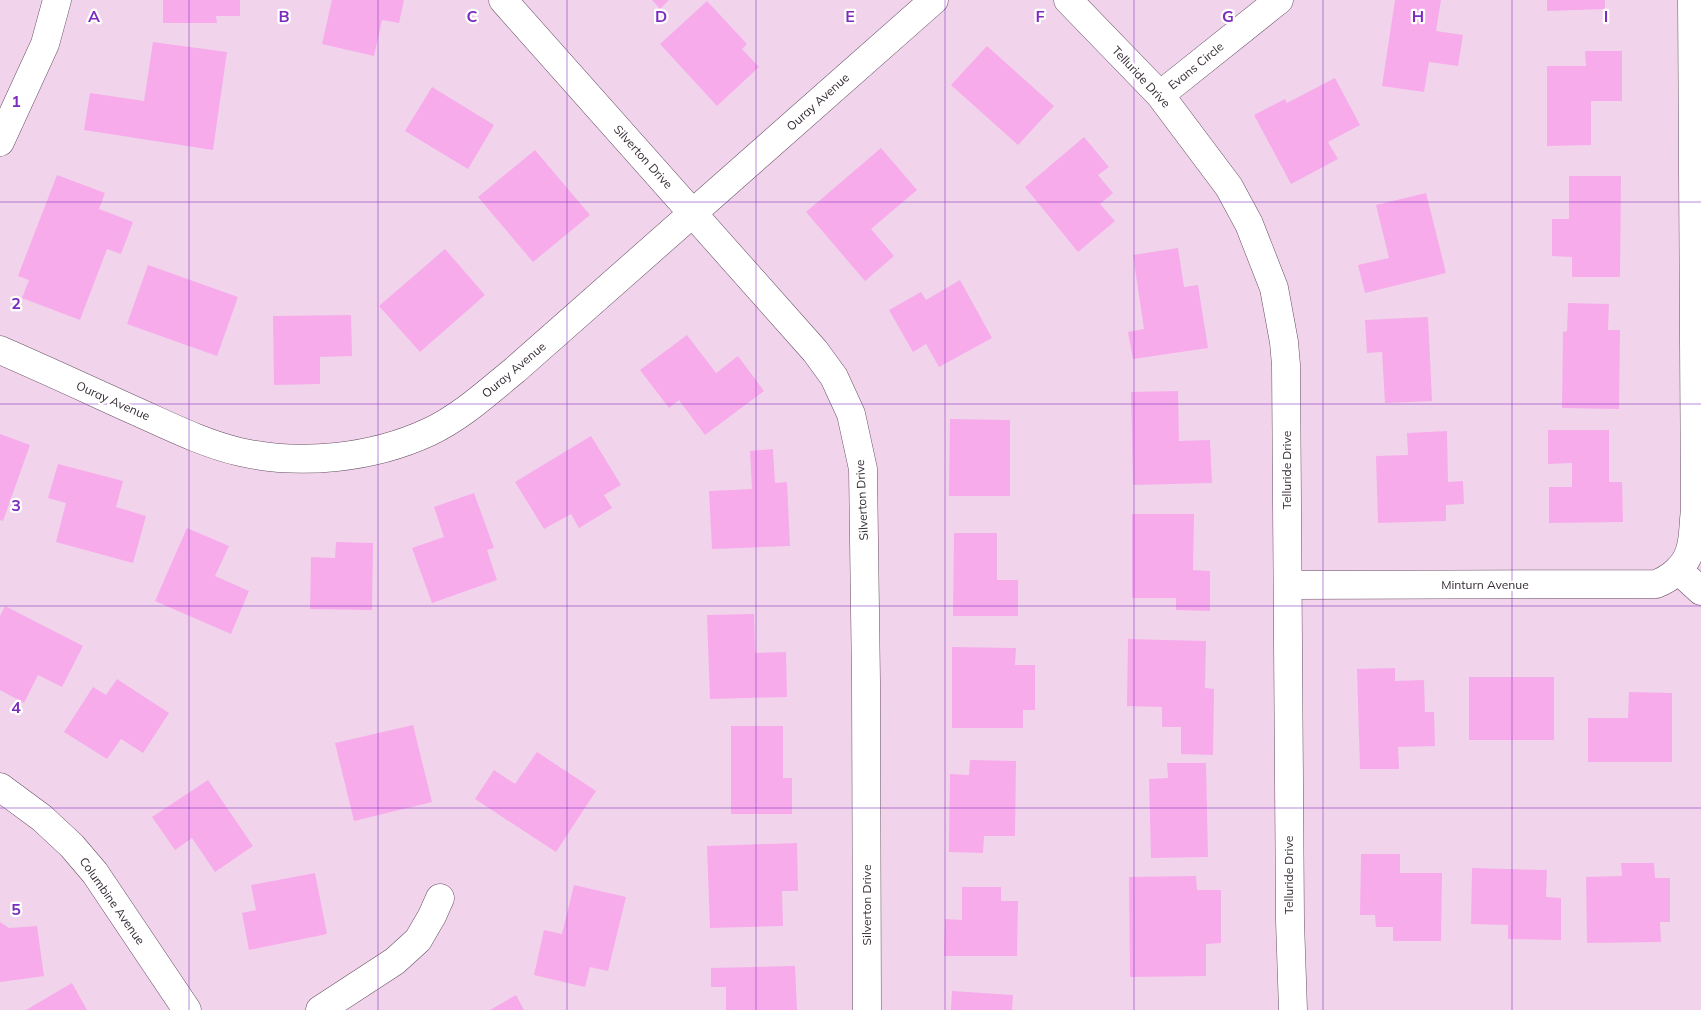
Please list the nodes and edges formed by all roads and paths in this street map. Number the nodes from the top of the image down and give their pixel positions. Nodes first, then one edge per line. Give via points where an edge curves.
1 (57, 0) edge
2 (503, 0) edge
3 (934, 0) edge
4 (1068, 0) edge
5 (1279, 0) edge
6 (1692, 0) edge
7 (1160, 95) junction
8 (0, 142) edge
9 (693, 213) junction
10 (0, 350) edge
11 (1678, 570) junction
12 (1288, 585) junction
13 (1701, 591) edge
14 (0, 787) edge
15 (440, 898) dead end
16 (187, 1010) edge
17 (320, 1010) edge
18 (867, 1010) edge
19 (1293, 1010) edge

1 - 8 street via 45,44
2 - 9 street, Silverton Drive
3 - 9 street, Ouray Avenue
4 - 7 street, Telluride Drive
5 - 7 street, Evans Circle
6 - 11 street via 1694,511 1690,551
7 - 12 street, Telluride Drive via 1229,187 1249,224 1274,288 1286,365
9 - 10 street, Ouray Avenue via 523,364 465,411 431,431 376,450 332,457 288,458 241,452 194,438
9 - 18 street, Silverton Drive via 815,351 834,377 851,414 863,469
11 - 12 street, Minturn Avenue via 1667,580 1656,584
11 - 13 street
12 - 19 street, Telluride Drive
14 - 16 street, Columbine Avenue via 42,818 95,873
15 - 17 street via 418,940 395,961

